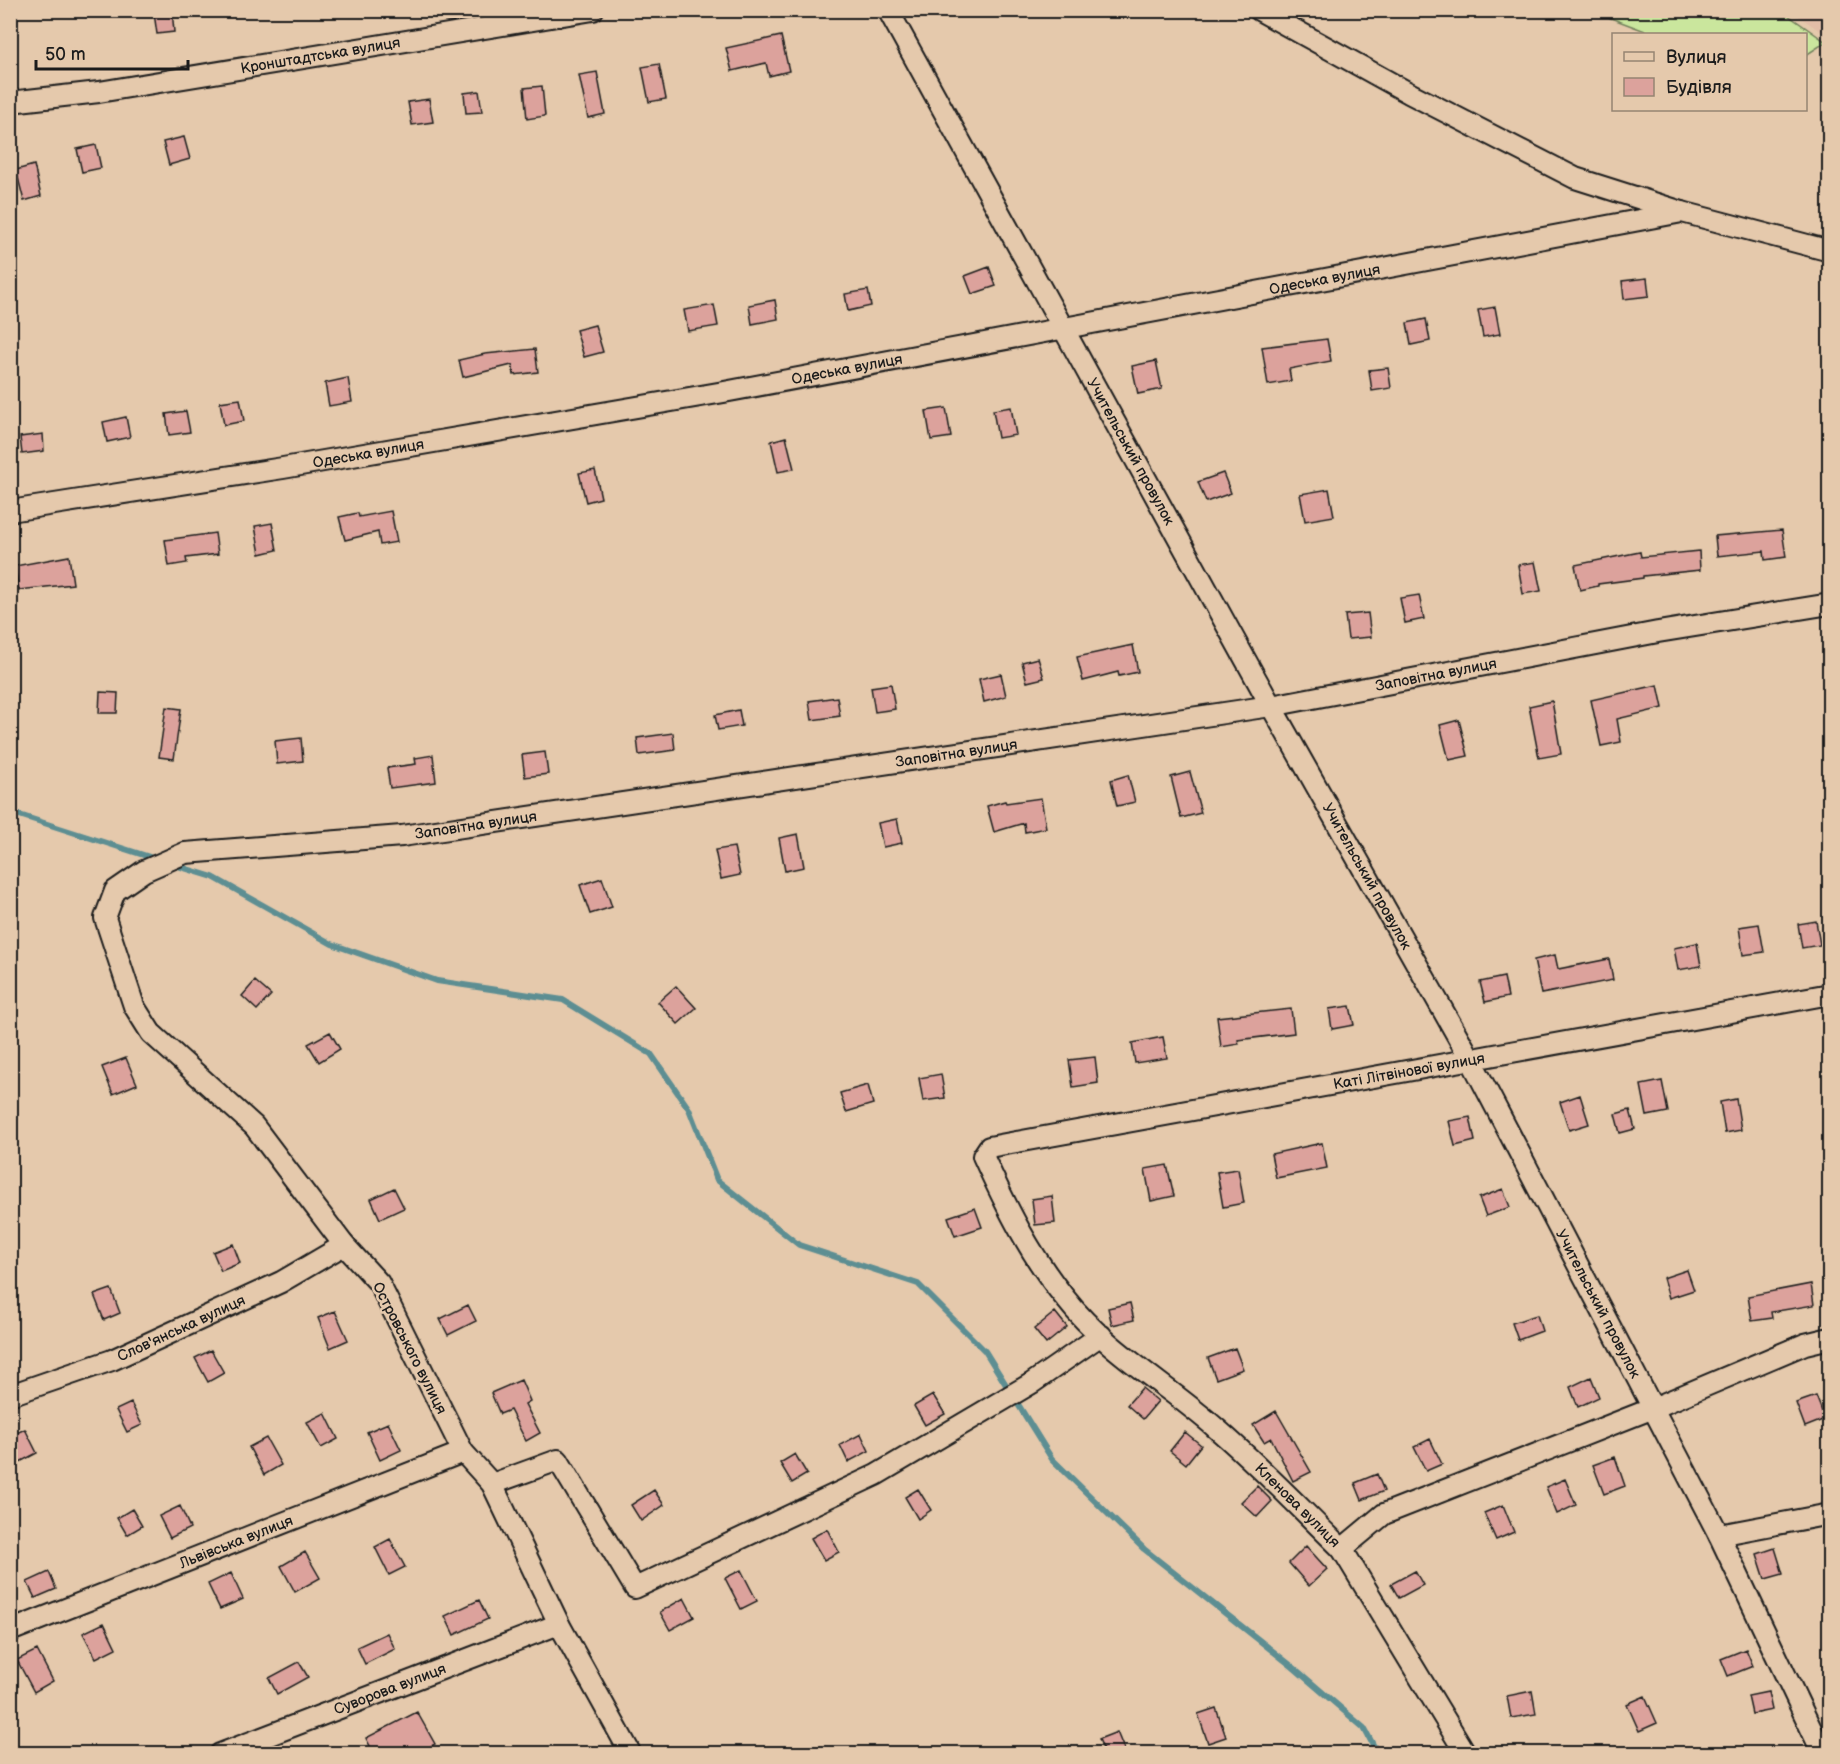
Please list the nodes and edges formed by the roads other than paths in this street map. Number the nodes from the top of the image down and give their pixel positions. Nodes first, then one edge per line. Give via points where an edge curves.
1 (593, 10) edge
2 (888, 10) edge
3 (1259, 10) edge
4 (10, 102) edge
5 (1682, 212) junction
6 (1830, 251) edge
7 (1066, 329) junction
8 (10, 511) edge
9 (1830, 604) edge
10 (1270, 706) junction
11 (105, 918) joint
12 (1830, 994) edge
13 (1471, 1060) junction
14 (989, 1148) joint
15 (344, 1245) junction
16 (1101, 1335) junction
17 (1830, 1338) edge
18 (10, 1395) edge
19 (1651, 1409) junction
20 (463, 1452) junction
21 (492, 1484) junction
22 (1830, 1514) edge
23 (1719, 1535) junction
24 (1342, 1549) junction
25 (559, 1624) junction
26 (10, 1631) edge
27 (220, 1754) edge
28 (631, 1754) edge
29 (1466, 1754) edge
30 (1823, 1754) edge

1 - 4 street, Кронштадтська вулиця via 99,92
2 - 7 street, Учительський провулок
3 - 5 street via 1575,178
5 - 6 street
5 - 7 street, Одеська вулиця
7 - 8 street, Одеська вулиця via 283,468
7 - 10 street, Учительський провулок
9 - 10 street, Заповітна вулиця via 1658,632
10 - 11 street, Заповітна вулиця via 402,836 185,852 144,870 115,891
10 - 13 street, Учительський провулок
11 - 15 street, Островського вулиця via 134,1006 151,1033 254,1126
12 - 13 street, Каті Літвінової вулиця
13 - 14 street, Каті Літвінової вулиця
13 - 19 street, Учительський провулок
14 - 16 street, Кленова вулиця via 983,1156 1038,1263 1066,1300
15 - 18 street, Слов'янська вулиця via 280,1282 112,1360
15 - 20 street, Островського вулиця via 379,1283
16 - 21 street via 1032,1383 876,1475 636,1588 558,1460
16 - 24 street, Кленова вулиця via 1217,1428
17 - 19 street, Кленова вулиця via 1805,1344
19 - 23 street, Учительський провулок
19 - 24 street, Кленова вулиця via 1384,1514
20 - 21 street, Островського вулиця
20 - 26 street, Львівська вулиця
21 - 25 street, Островського вулиця
22 - 23 street
23 - 30 street, Учительський провулок
24 - 29 street
25 - 27 street, Суворова вулиця
25 - 28 street, Островського вулиця

